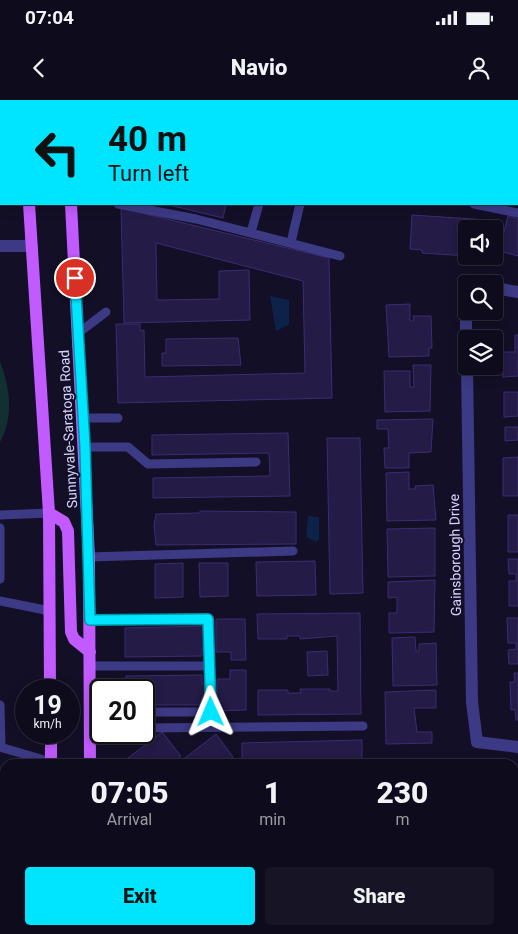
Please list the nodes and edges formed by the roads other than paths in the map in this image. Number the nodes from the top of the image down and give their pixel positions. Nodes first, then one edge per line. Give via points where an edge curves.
1 (29, 205) edge
2 (71, 205) edge
3 (123, 205) edge
4 (259, 205) edge
5 (300, 205) edge
6 (479, 205) edge
7 (518, 213) edge
8 (251, 232) junction
9 (291, 242) junction
10 (0, 246) edge
11 (32, 246) junction
12 (340, 256) dead end
13 (503, 290) edge
14 (518, 292) edge
15 (106, 312) dead end
16 (77, 334) junction
17 (467, 375) edge
18 (83, 418) junction
19 (118, 418) dead end
20 (85, 447) junction
21 (256, 462) dead end
22 (49, 513) junction
23 (0, 515) edge
24 (0, 528) edge
25 (293, 551) dead end
26 (89, 556) junction
27 (0, 579) edge
28 (0, 601) edge
29 (50, 611) junction
30 (90, 620) junction
31 (90, 652) junction
32 (90, 666) junction
33 (210, 666) junction
34 (50, 679) edge
35 (92, 679) edge
36 (0, 704) edge
37 (155, 712) edge
38 (363, 726) dead end
39 (155, 728) edge
40 (51, 744) edge
41 (90, 744) edge
42 (1, 747) edge
43 (518, 747) edge
44 (38, 759) edge
45 (51, 759) edge
46 (90, 759) edge

1 - 11 main road, Sunnyvale-Saratoga Road
2 - 16 main road, Sunnyvale-Saratoga Road
3 - 8 lane
4 - 8 lane
5 - 9 lane
6 - 7 lane
8 - 9 lane
9 - 12 lane
10 - 11 street
11 - 22 main road, Sunnyvale-Saratoga Road
13 - 14 street
15 - 16 lane
16 - 18 main road, Sunnyvale-Saratoga Road
17 - 43 street, Gainsborough Drive via 472,702 477,742
18 - 19 lane
18 - 20 main road, Sunnyvale-Saratoga Road
20 - 21 lane via 128,447 148,464
20 - 26 main road, Sunnyvale-Saratoga Road
22 - 23 lane
22 - 29 main road, Sunnyvale-Saratoga Road
22 - 31 main road, Sunnyvale-Saratoga Road via 64,522 68,531 71,632 74,639
24 - 27 lane
25 - 26 lane
26 - 30 main road, Sunnyvale-Saratoga Road
28 - 29 lane
29 - 34 main road, Sunnyvale-Saratoga Road
30 - 31 main road, Sunnyvale-Saratoga Road
30 - 33 lane via 208,619
31 - 32 main road, Sunnyvale-Saratoga Road
32 - 33 lane
32 - 35 main road, Sunnyvale-Saratoga Road
33 - 37 lane via 211,712
36 - 42 lane
38 - 39 lane
40 - 45 main road
41 - 46 main road, Sunnyvale-Saratoga Road
42 - 44 lane

